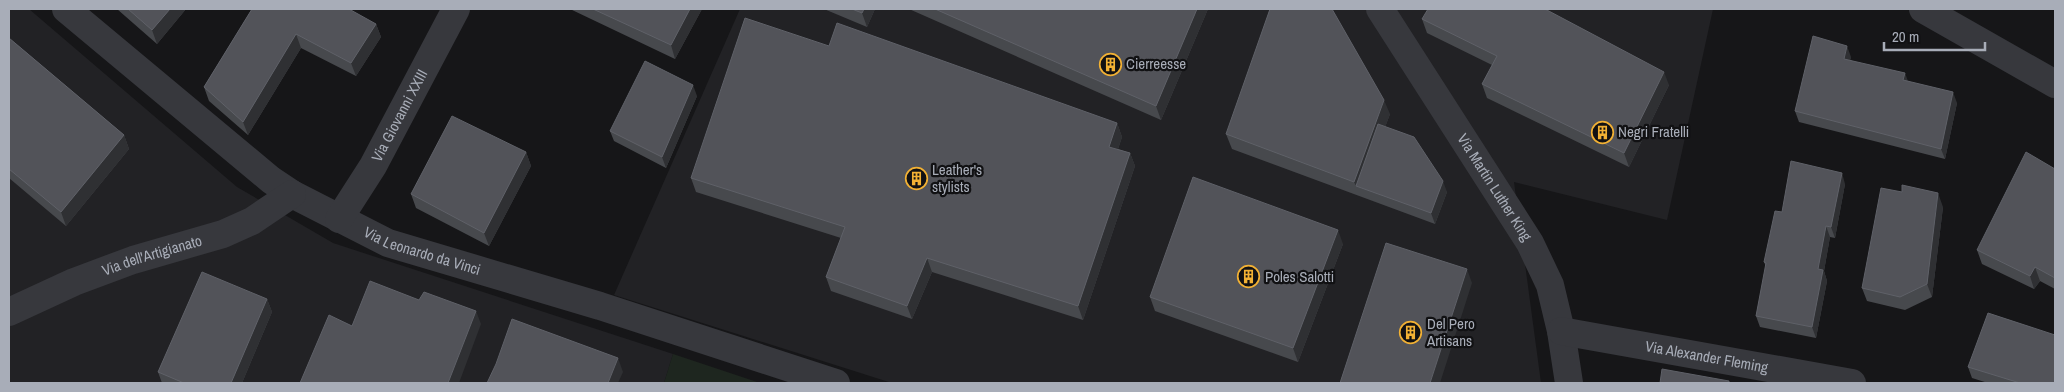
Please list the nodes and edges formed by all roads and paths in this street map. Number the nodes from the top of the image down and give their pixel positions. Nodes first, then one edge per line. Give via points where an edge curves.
1 (66, 9) edge
2 (456, 9) edge
3 (1380, 9) edge
4 (1923, 9) edge
5 (2055, 84) edge
6 (292, 194) junction
7 (339, 218) junction
8 (9, 312) edge
9 (1561, 331) junction
10 (836, 383) edge
11 (1569, 383) edge
12 (1852, 383) edge

1 - 6 street, Via Leonardo da Vinci
2 - 7 street, Via Giovanni XXIII via 377,158
3 - 9 street, Via Martin Luther King via 1530,243 1550,285
4 - 5 street
6 - 7 street, Via Leonardo da Vinci
6 - 8 street, Via dell'Artigianato via 252,221 223,234 133,260 74,282
7 - 10 street, Via Leonardo da Vinci via 388,243 600,306
9 - 11 street, Via Martin Luther King
9 - 12 street, Via Alexander Fleming

